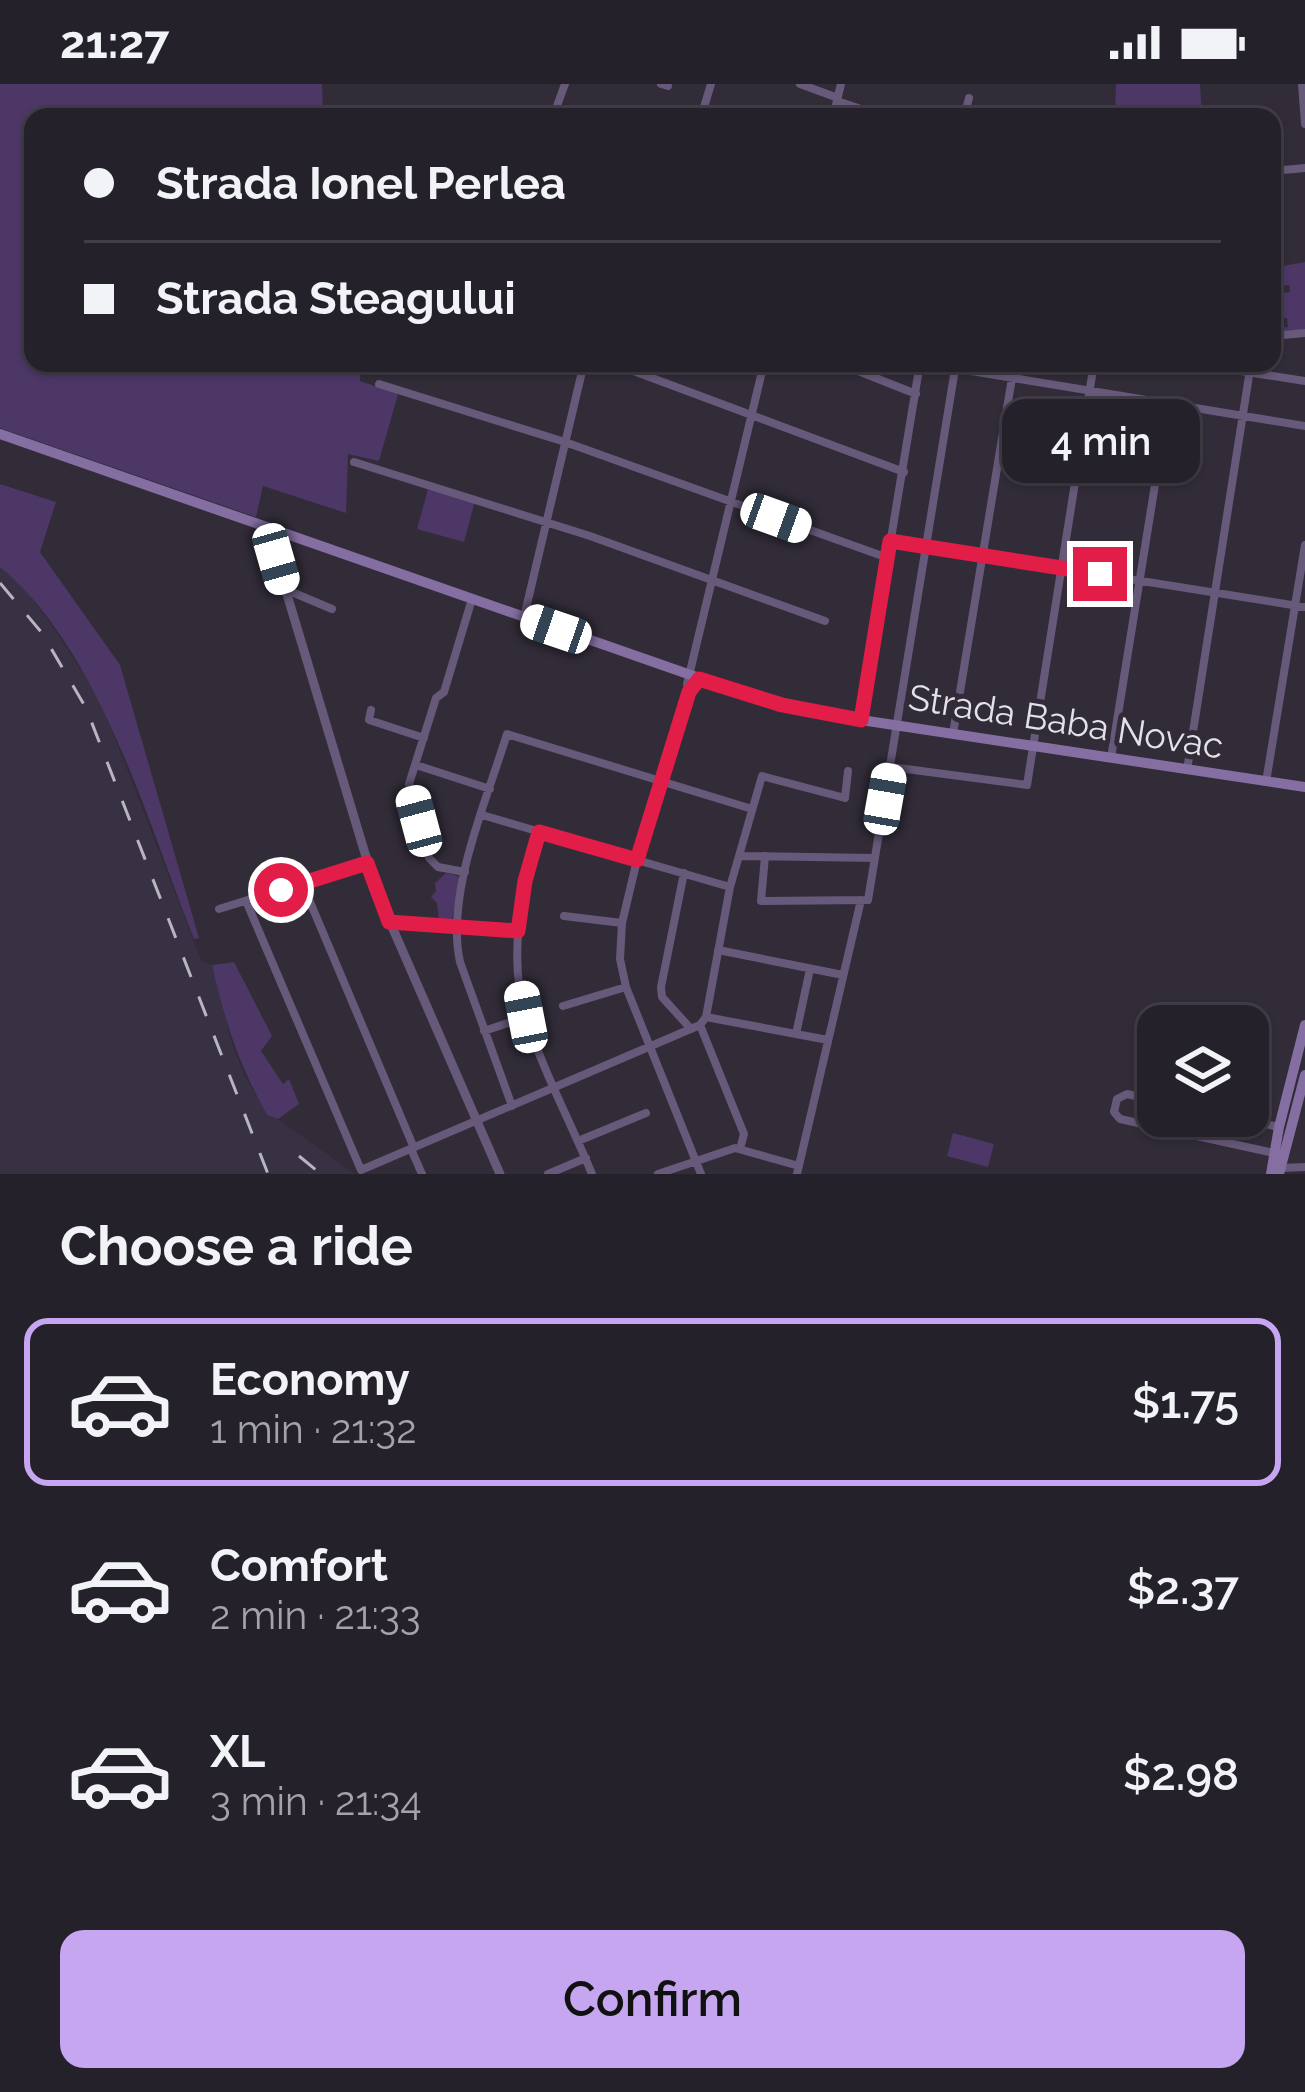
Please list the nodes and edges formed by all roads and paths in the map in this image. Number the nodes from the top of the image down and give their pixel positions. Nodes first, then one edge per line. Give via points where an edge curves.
1 (553, 84) edge
2 (800, 84) edge
3 (841, 84) edge
4 (1302, 84) edge
5 (564, 86) edge
6 (969, 98) dead end
7 (837, 99) junction
8 (834, 108) edge
9 (861, 108) edge
10 (966, 108) edge
11 (1305, 124) edge
12 (582, 372) edge
13 (636, 372) edge
14 (761, 372) edge
15 (861, 372) edge
16 (920, 372) edge
17 (954, 372) edge
18 (984, 372) edge
19 (1093, 372) edge
20 (1251, 372) edge
21 (1268, 372) edge
22 (1012, 378) junction
23 (1305, 381) edge
24 (379, 384) dead end
25 (1090, 391) junction
26 (916, 394) junction
27 (1168, 404) junction
28 (749, 415) junction
29 (1245, 416) junction
30 (1305, 426) edge
31 (0, 434) edge
32 (565, 442) junction
33 (354, 462) dead end
34 (904, 472) junction
35 (731, 500) junction
36 (546, 522) junction
37 (267, 528) junction
38 (890, 541) junction
39 (1305, 545) edge
40 (926, 547) junction
41 (983, 556) junction
42 (888, 557) junction
43 (1062, 568) junction
44 (712, 580) junction
45 (1139, 581) junction
46 (285, 590) junction
47 (1217, 593) junction
48 (472, 599) junction
49 (1300, 606) edge
50 (332, 609) dead end
51 (524, 617) junction
52 (825, 621) dead end
53 (694, 677) junction
54 (371, 710) dead end
55 (861, 720) junction
56 (898, 725) junction
57 (953, 734) junction
58 (424, 738) junction
59 (1033, 747) junction
60 (1111, 758) junction
61 (416, 764) junction
62 (891, 767) junction
63 (1187, 770) junction
64 (848, 771) dead end
65 (661, 782) junction
66 (1266, 782) junction
67 (1305, 788) edge
68 (490, 789) junction
69 (752, 809) junction
70 (482, 815) junction
71 (539, 832) junction
72 (738, 856) junction
73 (766, 856) junction
74 (875, 858) junction
75 (637, 860) junction
76 (367, 863) junction
77 (465, 872) junction
78 (685, 873) junction
79 (302, 883) junction
80 (730, 886) junction
81 (864, 900) junction
82 (246, 901) junction
83 (219, 909) dead end
84 (564, 916) dead end
85 (389, 922) junction
86 (622, 923) junction
87 (457, 927) junction
88 (518, 931) junction
89 (718, 950) junction
90 (810, 969) junction
91 (843, 975) junction
92 (626, 987) junction
93 (563, 1006) dead end
94 (526, 1017) junction
95 (699, 1023) junction
96 (1305, 1025) edge
97 (484, 1031) junction
98 (796, 1034) junction
99 (828, 1040) junction
100 (649, 1046) junction
101 (1305, 1075) edge
102 (556, 1087) junction
103 (1137, 1096) edge
104 (512, 1106) junction
105 (1301, 1106) edge
106 (646, 1113) dead end
107 (478, 1120) junction
108 (1137, 1123) edge
109 (1269, 1125) edge
110 (1279, 1127) junction
111 (1202, 1137) edge
112 (578, 1141) junction
113 (412, 1148) junction
114 (740, 1149) junction
115 (1274, 1153) junction
116 (586, 1158) junction
117 (695, 1159) junction
118 (1305, 1167) edge
119 (798, 1170) edge
120 (1277, 1172) edge
121 (422, 1174) edge
122 (500, 1174) edge
123 (548, 1174) edge
124 (592, 1174) edge
125 (658, 1174) edge
126 (701, 1174) edge

1 - 5 street
2 - 7 street
3 - 7 street
4 - 11 street
6 - 10 street
7 - 8 street
7 - 9 street
12 - 32 street
13 - 28 street
14 - 28 street
15 - 26 street
16 - 26 street
17 - 40 street
18 - 22 street
19 - 25 street
20 - 29 street
21 - 23 street
22 - 25 street
22 - 41 street
24 - 32 street
25 - 27 street
25 - 43 street
26 - 34 street
27 - 29 street
27 - 45 street
28 - 34 street
28 - 35 street
29 - 30 street
29 - 47 street
31 - 37 main road, Strada Baba Novac
32 - 35 street
32 - 36 street
33 - 36 street
34 - 38 street
35 - 42 street
35 - 44 street
36 - 44 street
36 - 51 street
37 - 46 street
37 - 48 main road, Strada Baba Novac
38 - 40 street
38 - 42 street
39 - 49 street
40 - 41 street
40 - 56 street
41 - 43 street
41 - 57 street
42 - 55 street
43 - 45 street
43 - 59 street
44 - 52 street
44 - 53 street
45 - 47 street
45 - 60 street
46 - 50 street
46 - 76 street
47 - 49 street
47 - 63 street
48 - 51 main road, Strada Baba Novac
48 - 58 street
49 - 66 street
51 - 53 main road, Strada Baba Novac
53 - 55 main road, Strada Baba Novac
53 - 65 street
54 - 58 street via 369,720
55 - 56 main road, Strada Baba Novac
56 - 57 main road, Strada Baba Novac
56 - 62 street
57 - 59 main road, Strada Baba Novac
58 - 61 street
59 - 60 main road, Strada Baba Novac
59 - 62 street via 1024,787
60 - 63 main road, Strada Baba Novac
61 - 68 street
61 - 77 street via 409,784 428,858
62 - 74 street
63 - 66 main road, Strada Baba Novac
64 - 69 street via 845,798 763,776
65 - 68 street via 507,734
65 - 69 street
65 - 75 street
66 - 67 main road, Strada Baba Novac
68 - 70 street
69 - 72 street
70 - 71 street
70 - 77 street
71 - 75 street
71 - 88 street
72 - 73 street
72 - 80 street
73 - 74 street
73 - 81 street via 761,901
74 - 81 street
75 - 78 street
75 - 86 street
76 - 79 street
76 - 85 street
77 - 87 street
78 - 80 street
78 - 95 street via 662,997
79 - 82 street
79 - 113 street
80 - 89 street
81 - 91 street
82 - 83 street
82 - 113 street via 361,1170
84 - 86 street
85 - 87 street
85 - 107 street
86 - 92 street
87 - 88 street
87 - 97 street
88 - 94 street
89 - 90 street
89 - 95 street
90 - 91 street
90 - 98 street
91 - 99 street
92 - 93 street
92 - 100 street
94 - 97 street
94 - 102 street
95 - 98 street
95 - 100 street
95 - 114 street via 744,1134
96 - 110 main road
97 - 104 street
98 - 99 street
99 - 119 street
100 - 102 street
100 - 117 street
101 - 105 main road
102 - 104 street
102 - 112 street
103 - 108 street via 1117,1100 1114,1112
104 - 107 street
105 - 120 main road
106 - 112 street
107 - 113 street
107 - 122 street
109 - 110 street
110 - 115 main road
111 - 115 street
112 - 116 street
113 - 121 street
114 - 117 street
114 - 119 street
115 - 120 main road
116 - 123 street
116 - 124 street
117 - 125 street
117 - 126 street
118 - 120 street

